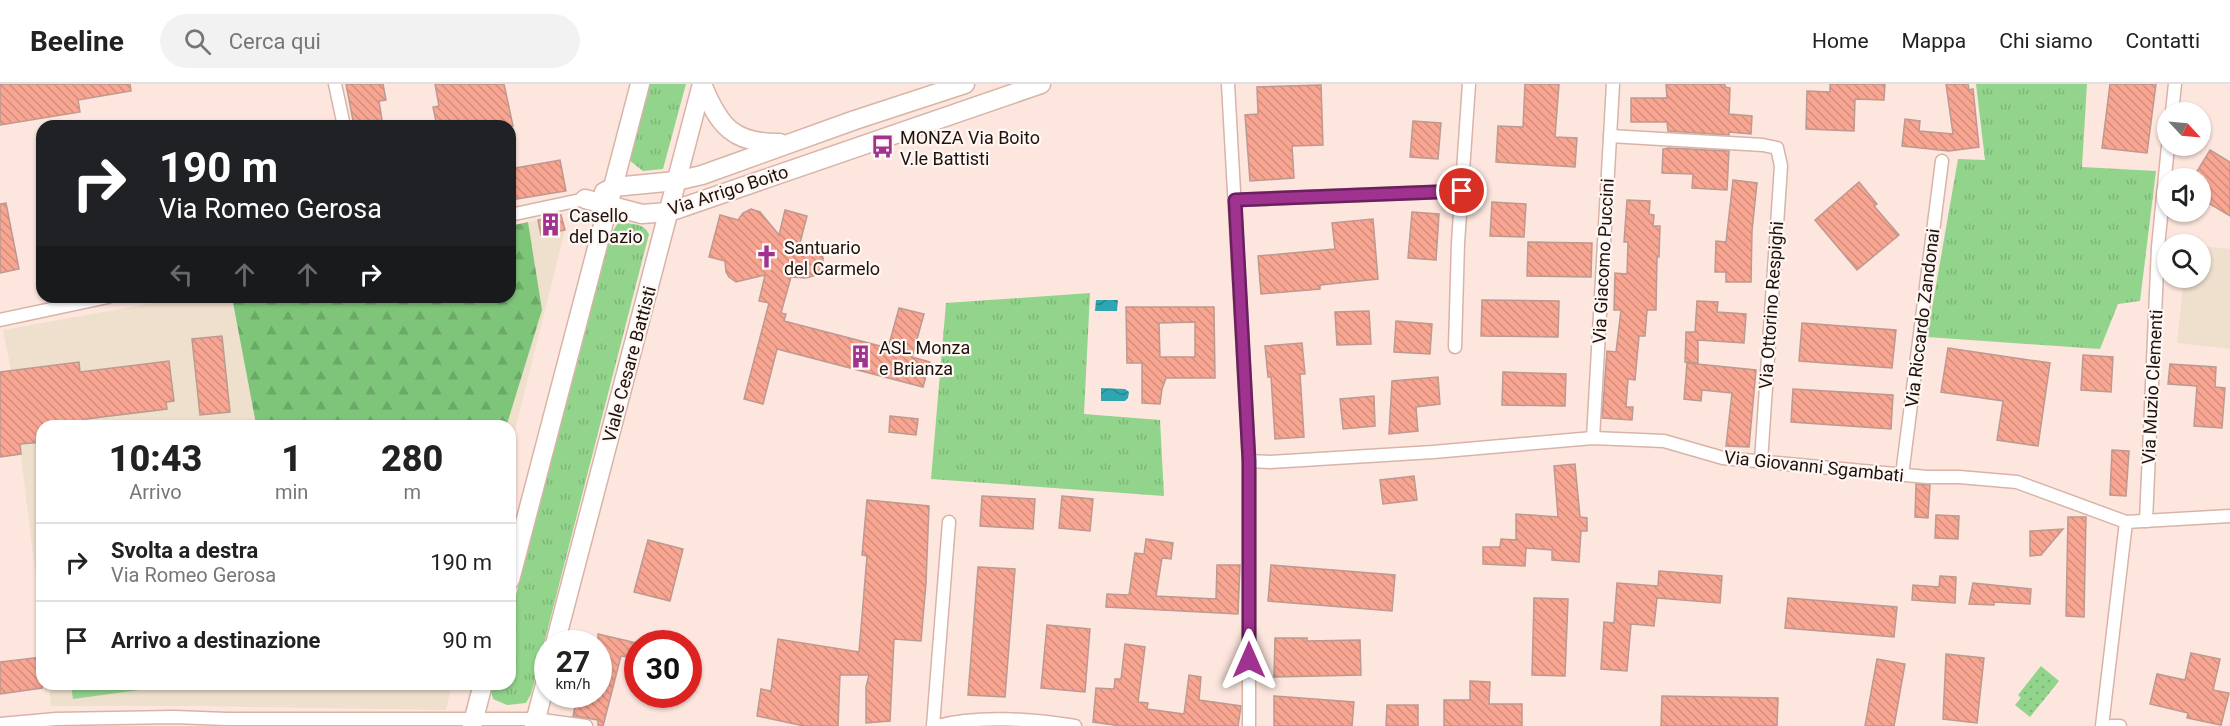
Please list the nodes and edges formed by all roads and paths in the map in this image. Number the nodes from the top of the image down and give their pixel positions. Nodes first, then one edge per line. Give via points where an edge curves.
1 (335, 84) edge
2 (640, 84) edge
3 (702, 84) edge
4 (965, 84) edge
5 (1041, 84) edge
6 (1228, 84) edge
7 (1469, 84) edge
8 (1613, 84) edge
9 (2175, 84) edge
10 (2173, 102) edge
11 (343, 120) edge
12 (1610, 136) junction
13 (809, 137) junction
14 (2168, 156) edge
15 (1942, 161) dead end
16 (676, 181) junction
17 (614, 187) junction
18 (1462, 191) junction
19 (585, 199) junction
20 (1235, 200) junction
21 (608, 207) junction
22 (669, 212) junction
23 (516, 214) edge
24 (80, 303) edge
25 (0, 320) edge
26 (1455, 347) dead end
27 (1593, 438) junction
28 (1249, 461) junction
29 (1761, 461) junction
30 (1902, 475) junction
31 (2230, 516) edge
32 (2146, 521) junction
33 (949, 522) dead end
34 (2126, 522) junction
35 (516, 556) edge
36 (559, 630) edge
37 (481, 690) edge
38 (538, 708) edge
39 (172, 721) edge
40 (472, 722) edge
41 (534, 723) edge
42 (1028, 723) edge
43 (0, 724) edge
44 (586, 726) edge
45 (935, 726) edge
46 (1075, 726) edge
47 (1249, 726) edge
48 (2102, 726) edge
49 (2111, 726) edge
50 (2120, 726) edge

1 - 11 street
2 - 17 main road
3 - 13 main road via 726,129 740,138 766,143
3 - 16 main road, Viale Cesare Battisti
4 - 13 main road, Via Arrigo Boito
5 - 22 main road, Via Arrigo Boito
6 - 20 street
7 - 18 street
8 - 12 street, Via Giacomo Puccini
9 - 10 street
12 - 27 street, Via Giacomo Puccini
12 - 29 street, Via Ottorino Respighi via 1777,148 1780,166
13 - 16 main road, Via Arrigo Boito
14 - 32 street, Via Muzio Clementi via 2158,247
15 - 30 street, Via Riccardo Zandonai
16 - 17 main road, Via Arrigo Boito
16 - 22 main road, Viale Cesare Battisti
17 - 19 main road, Via Arrigo Boito
17 - 21 main road
18 - 20 street
18 - 26 street
19 - 21 main road, Via Arrigo Boito
19 - 23 street
20 - 28 street
21 - 22 main road, Via Arrigo Boito via 642,214
21 - 35 main road
22 - 36 main road, Viale Cesare Battisti
24 - 25 street
27 - 28 street, Via Giovanni Sgambati via 1433,452
27 - 29 street, Via Giovanni Sgambati via 1664,441 1723,458
28 - 47 street
29 - 30 street, Via Giovanni Sgambati
30 - 34 street, Via Giovanni Sgambati via 2017,482
31 - 32 street, Via Giovanni Sgambati
32 - 34 street, Via Giovanni Sgambati
33 - 45 street
34 - 48 street
37 - 40 main road
38 - 41 main road
39 - 40 street
39 - 43 street via 56,719
40 - 41 street
41 - 44 street
42 - 45 street via 956,721
42 - 46 street
49 - 50 street

